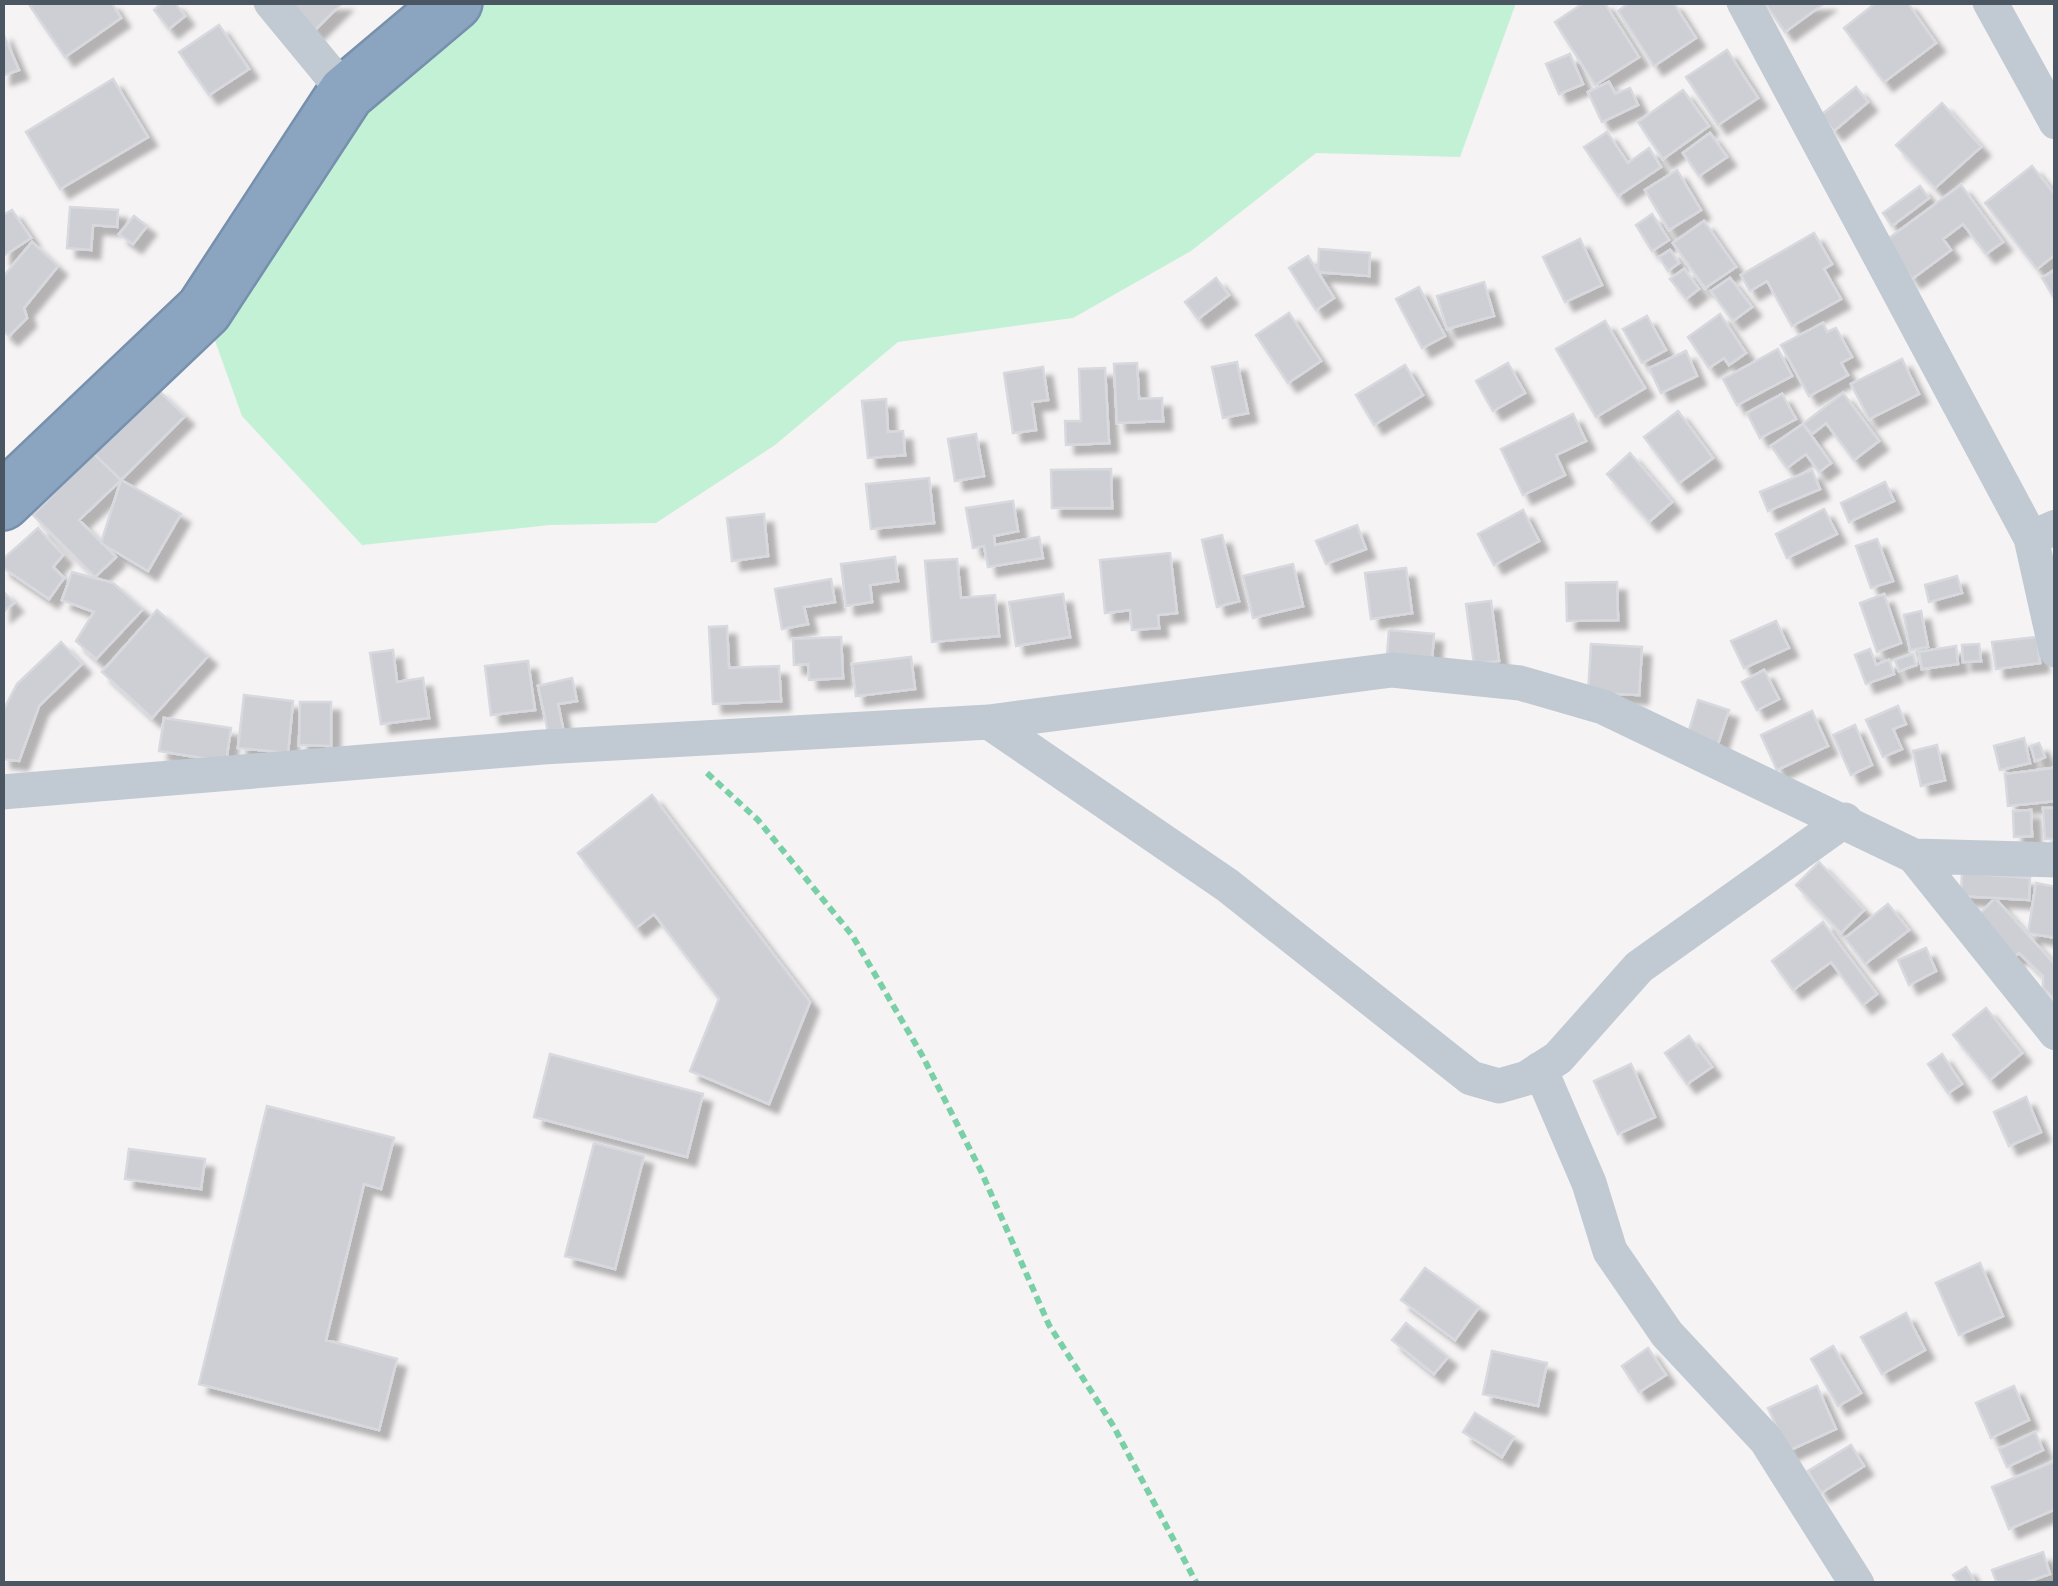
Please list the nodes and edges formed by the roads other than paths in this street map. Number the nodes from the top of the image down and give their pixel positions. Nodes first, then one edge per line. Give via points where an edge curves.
1 (272, 2) edge
2 (454, 2) edge
3 (1744, 2) edge
4 (1990, 2) edge
5 (346, 93) junction
6 (2056, 122) edge
7 (2, 502) edge
8 (2043, 532) edge
9 (2056, 650) edge
10 (989, 722) junction
11 (2, 792) edge
12 (1845, 820) junction
13 (1914, 856) junction
14 (2056, 860) edge
15 (2056, 1033) edge
16 (1540, 1070) junction
17 (1857, 1584) edge

1 - 5 street
2 - 5 highway
3 - 8 street
4 - 6 street
5 - 7 highway via 204,310
8 - 9 street
10 - 11 street
10 - 12 street via 1392,670 1520,683 1620,714
10 - 16 street via 1228,885 1472,1078 1498,1086
12 - 13 street
12 - 16 street via 1639,967
13 - 14 street
13 - 15 street
16 - 17 street via 1610,1251 1667,1334 1766,1440

